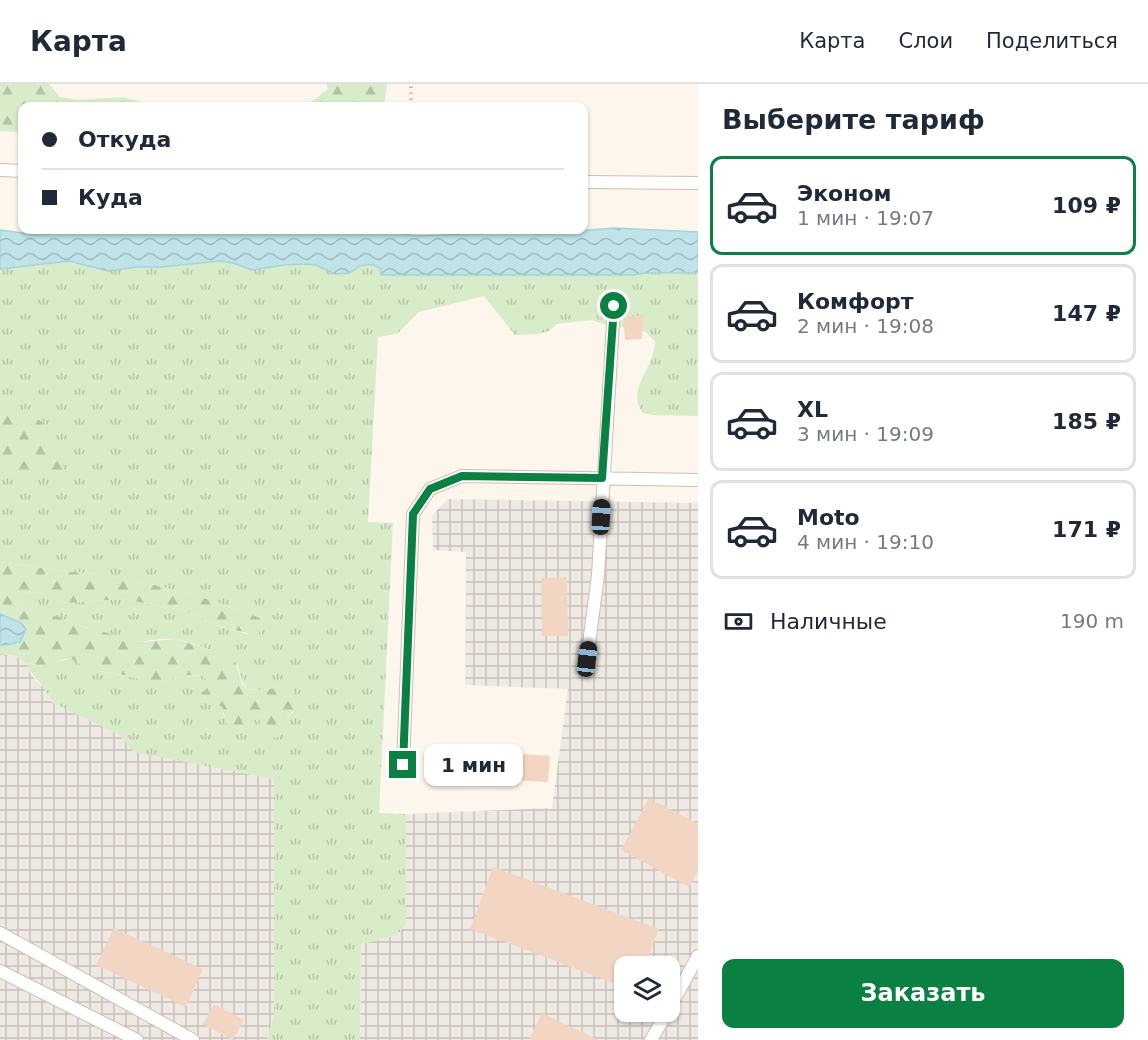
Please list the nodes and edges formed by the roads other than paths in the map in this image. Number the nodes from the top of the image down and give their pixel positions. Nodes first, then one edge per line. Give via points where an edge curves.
1 (0, 170) edge
2 (18, 171) edge
3 (588, 182) edge
4 (698, 183) edge
5 (614, 306) dead end
6 (602, 478) junction
7 (698, 480) edge
8 (587, 659) dead end
9 (403, 765) dead end
10 (0, 933) edge
11 (698, 956) edge
12 (0, 971) edge
13 (680, 990) edge
14 (662, 1022) edge
15 (137, 1040) edge
16 (193, 1040) edge
17 (651, 1040) edge

1 - 2 lane
3 - 4 lane
5 - 6 lane
6 - 7 lane
6 - 8 lane via 598,575
6 - 9 lane via 462,476 430,489 413,514
10 - 16 lane
11 - 13 lane
12 - 15 lane
14 - 17 lane

